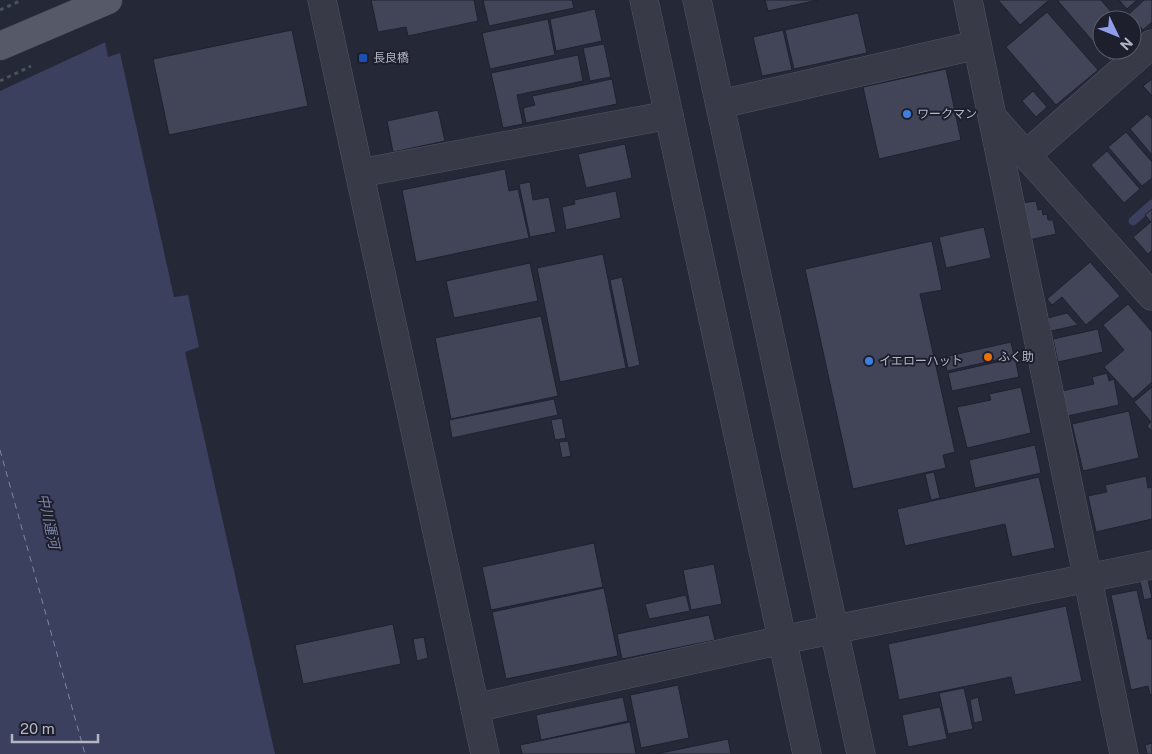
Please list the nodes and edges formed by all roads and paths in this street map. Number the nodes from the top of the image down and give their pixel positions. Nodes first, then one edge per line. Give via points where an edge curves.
1 (22, 0) edge
2 (108, 0) edge
3 (322, 0) edge
4 (644, 0) edge
5 (697, 0) edge
6 (968, 0) edge
7 (0, 10) edge
8 (977, 44) junction
9 (1152, 44) edge
10 (0, 46) edge
11 (721, 104) junction
12 (669, 115) junction
13 (993, 117) junction
14 (1026, 155) junction
15 (360, 173) junction
16 (1152, 296) edge
17 (1152, 565) edge
18 (1088, 578) junction
19 (833, 630) junction
20 (782, 640) junction
21 (475, 708) junction
22 (485, 754) edge
23 (807, 754) edge
24 (861, 754) edge
25 (1124, 754) edge

1 - 7 path
2 - 10 main road
3 - 15 street
4 - 12 street
5 - 11 street
6 - 8 street
8 - 11 street
8 - 13 street
9 - 14 street
11 - 19 street
12 - 15 street
12 - 20 street
13 - 14 street
13 - 18 street
14 - 16 street
15 - 21 street
17 - 18 street
18 - 19 street
18 - 25 street
19 - 20 street
19 - 24 street
20 - 21 street
20 - 23 street
21 - 22 street

